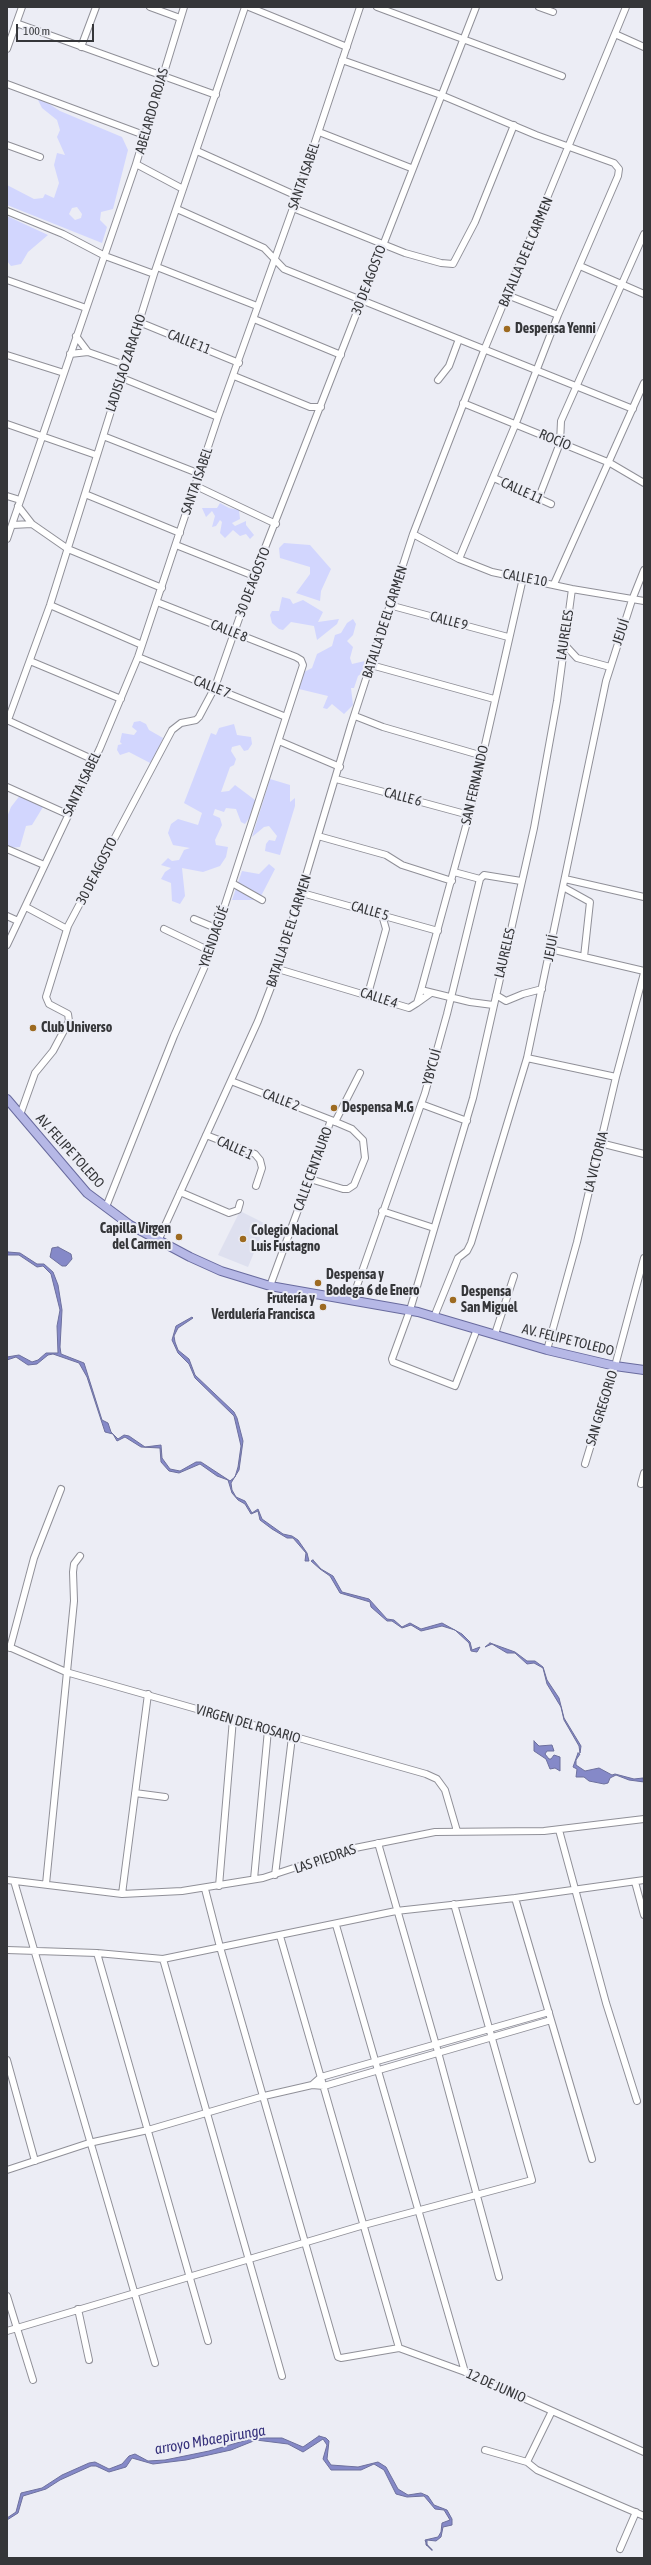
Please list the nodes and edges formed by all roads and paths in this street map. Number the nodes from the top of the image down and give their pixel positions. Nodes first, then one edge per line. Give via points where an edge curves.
1 (22, 7) edge
2 (96, 7) edge
3 (150, 7) edge
4 (184, 7) edge
5 (245, 7) edge
6 (249, 7) edge
7 (360, 7) edge
8 (377, 7) edge
9 (476, 7) edge
10 (540, 7) edge
11 (626, 7) edge
12 (553, 12) dead end
13 (180, 18) junction
14 (16, 23) junction
15 (615, 34) junction
16 (462, 40) junction
17 (81, 47) junction
18 (346, 47) junction
19 (644, 47) edge
20 (7, 49) edge
21 (342, 60) junction
22 (162, 75) junction
23 (562, 76) dead end
24 (7, 84) edge
25 (216, 95) junction
26 (441, 95) junction
27 (514, 125) junction
28 (319, 132) junction
29 (144, 135) junction
30 (7, 145) edge
31 (570, 146) junction
32 (197, 151) junction
33 (40, 157) dead end
34 (136, 164) junction
35 (412, 168) junction
36 (183, 189) junction
37 (297, 196) junction
38 (293, 208) junction
39 (177, 209) junction
40 (7, 210) edge
41 (644, 234) edge
42 (382, 245) junction
43 (105, 256) junction
44 (275, 259) junction
45 (580, 266) junction
46 (157, 267) junction
47 (154, 274) junction
48 (7, 280) edge
49 (622, 284) junction
50 (644, 294) edge
51 (507, 295) junction
52 (361, 300) junction
53 (257, 306) junction
54 (86, 308) junction
55 (558, 315) junction
56 (254, 319) junction
57 (139, 322) junction
58 (76, 336) junction
59 (459, 339) junction
60 (485, 348) junction
61 (88, 352) junction
62 (7, 354) edge
63 (70, 354) junction
64 (341, 355) junction
65 (239, 363) junction
66 (125, 366) junction
67 (536, 370) junction
68 (64, 372) junction
69 (234, 376) junction
70 (122, 378) junction
71 (438, 380) dead end
72 (644, 383) edge
73 (577, 387) junction
74 (463, 403) junction
75 (321, 407) junction
76 (632, 409) junction
77 (218, 416) junction
78 (7, 424) edge
79 (516, 424) junction
80 (42, 436) junction
81 (103, 436) junction
82 (560, 443) junction
83 (96, 454) junction
84 (610, 463) junction
85 (200, 474) junction
86 (494, 478) junction
87 (644, 483) edge
88 (196, 486) junction
89 (85, 494) junction
90 (7, 496) edge
91 (539, 497) junction
92 (19, 503) junction
93 (551, 504) dead end
94 (32, 524) junction
95 (276, 524) junction
96 (12, 525) junction
97 (180, 533) junction
98 (413, 534) junction
99 (7, 539) edge
100 (176, 545) junction
101 (68, 549) junction
102 (459, 559) junction
103 (644, 570) edge
104 (254, 576) junction
105 (522, 578) junction
106 (554, 584) junction
107 (162, 588) junction
108 (572, 589) junction
109 (632, 600) junction
110 (644, 601) edge
111 (157, 602) junction
112 (50, 605) junction
113 (389, 605) junction
114 (234, 633) junction
115 (508, 637) junction
116 (564, 644) junction
117 (142, 645) junction
118 (138, 657) junction
119 (301, 660) joint
120 (30, 661) junction
121 (371, 665) junction
122 (610, 667) junction
123 (215, 687) junction
124 (121, 699) junction
125 (494, 699) junction
126 (355, 716) junction
127 (286, 717) junction
128 (8, 720) edge
129 (279, 741) junction
130 (483, 756) junction
131 (94, 760) junction
132 (340, 768) junction
133 (336, 779) junction
134 (7, 787) edge
135 (67, 814) junction
136 (469, 815) junction
137 (318, 836) junction
138 (7, 849) edge
139 (44, 864) junction
140 (454, 872) junction
141 (482, 877) junction
142 (565, 879) junction
143 (452, 881) junction
144 (521, 881) junction
145 (232, 883) junction
146 (563, 887) junction
147 (302, 893) junction
148 (644, 897) edge
149 (262, 900) dead end
150 (26, 907) junction
151 (382, 915) junction
152 (7, 916) edge
153 (194, 919) dead end
154 (18, 921) junction
155 (67, 929) junction
156 (164, 929) dead end
157 (218, 929) junction
158 (438, 931) junction
159 (7, 945) edge
160 (550, 949) junction
161 (210, 951) junction
162 (584, 957) junction
163 (278, 969) junction
164 (644, 972) edge
165 (542, 989) junction
166 (421, 990) junction
167 (431, 992) junction
168 (368, 994) junction
169 (496, 995) junction
170 (451, 996) junction
171 (417, 1003) junction
172 (493, 1005) junction
173 (527, 1058) junction
174 (360, 1073) dead end
175 (616, 1077) junction
176 (231, 1081) junction
177 (7, 1100) edge
178 (421, 1104) junction
179 (20, 1115) junction
180 (333, 1121) junction
181 (467, 1122) junction
182 (206, 1135) junction
183 (600, 1143) junction
184 (644, 1154) edge
185 (310, 1179) junction
186 (256, 1186) dead end
187 (180, 1192) junction
188 (240, 1203) dead end
189 (106, 1207) junction
190 (382, 1211) junction
191 (434, 1228) junction
192 (158, 1240) junction
193 (644, 1258) edge
194 (514, 1276) dead end
195 (270, 1286) junction
196 (352, 1300) junction
197 (410, 1310) junction
198 (434, 1317) junction
199 (476, 1329) junction
200 (495, 1334) junction
201 (547, 1350) junction
202 (616, 1366) junction
203 (644, 1370) edge
204 (585, 1464) dead end
205 (644, 1473) edge
206 (641, 1484) dead end
207 (61, 1489) dead end
208 (80, 1556) dead end
209 (9, 1647) edge
210 (66, 1672) junction
211 (148, 1694) junction
212 (233, 1719) junction
213 (268, 1730) junction
214 (292, 1736) junction
215 (135, 1793) junction
216 (165, 1798) dead end
217 (644, 1819) edge
218 (559, 1830) junction
219 (457, 1831) junction
220 (378, 1842) junction
221 (275, 1875) junction
222 (254, 1879) junction
223 (7, 1880) edge
224 (644, 1880) edge
225 (14, 1881) junction
226 (635, 1882) junction
227 (46, 1884) junction
228 (219, 1886) junction
229 (205, 1889) junction
230 (574, 1890) junction
231 (122, 1894) junction
232 (516, 1898) junction
233 (454, 1904) junction
234 (396, 1911) junction
235 (644, 1915) edge
236 (336, 1925) junction
237 (280, 1936) junction
238 (220, 1948) junction
239 (7, 1950) edge
240 (33, 1950) junction
241 (97, 1953) junction
242 (163, 1959) junction
243 (549, 2012) junction
244 (551, 2020) junction
245 (489, 2029) junction
246 (492, 2037) junction
247 (436, 2044) junction
248 (438, 2052) junction
249 (7, 2060) edge
250 (376, 2062) junction
251 (379, 2071) junction
252 (321, 2077) junction
253 (312, 2085) junction
254 (324, 2086) junction
255 (264, 2096) junction
256 (637, 2101) dead end
257 (207, 2113) junction
258 (148, 2130) junction
259 (89, 2143) junction
260 (592, 2159) dead end
261 (35, 2161) junction
262 (7, 2170) edge
263 (478, 2196) junction
264 (419, 2210) junction
265 (364, 2225) junction
266 (306, 2242) junction
267 (249, 2258) junction
268 (191, 2276) junction
269 (499, 2278) dead end
270 (135, 2291) junction
271 (7, 2296) edge
272 (78, 2309) junction
273 (16, 2328) junction
274 (7, 2331) edge
275 (208, 2341) dead end
276 (399, 2348) junction
277 (89, 2360) dead end
278 (155, 2363) dead end
279 (465, 2372) junction
280 (282, 2376) dead end
281 (33, 2380) dead end
282 (552, 2411) junction
283 (485, 2450) dead end
284 (644, 2452) edge
285 (527, 2462) junction
286 (636, 2512) junction
287 (644, 2516) edge
288 (620, 2549) dead end

1 - 14 street
2 - 17 street
3 - 13 street
4 - 13 street, ABELARDO ROJAS
5 - 25 street, LADISLAO ZARACHO
6 - 18 street
7 - 18 street, SANTA ISABEL
8 - 16 street
9 - 16 street, 30 DE AGOSTO
10 - 12 street
11 - 15 street, BATALLA DE EL CARMEN
13 - 22 street, ABELARDO ROJAS
14 - 17 street
14 - 20 street
15 - 19 street
15 - 31 street, BATALLA DE EL CARMEN
16 - 23 street
16 - 26 street, 30 DE AGOSTO
17 - 22 street
18 - 21 street, SANTA ISABEL
21 - 26 street
21 - 28 street, SANTA ISABEL
22 - 25 street
22 - 29 street, ABELARDO ROJAS
24 - 29 street
25 - 32 street, LADISLAO ZARACHO
26 - 27 street
26 - 35 street, 30 DE AGOSTO
27 - 31 street
27 - 42 street via 475,222 453,264 425,259
28 - 35 street
28 - 37 street, SANTA ISABEL
29 - 34 street, ABELARDO ROJAS
30 - 33 street
31 - 45 street via 614,163 618,168 618,176
31 - 51 street, BATALLA DE EL CARMEN
32 - 36 street, LADISLAO ZARACHO
32 - 37 street
34 - 36 street, ABELARDO ROJAS
34 - 43 street
35 - 42 street, 30 DE AGOSTO
36 - 39 street, LADISLAO ZARACHO
37 - 38 street, SANTA ISABEL
38 - 42 street
38 - 44 street, SANTA ISABEL
39 - 44 street via 264,248
39 - 46 street, LADISLAO ZARACHO
40 - 43 street via 63,234
41 - 49 street
42 - 52 street, 30 DE AGOSTO
43 - 47 street
43 - 54 street
44 - 52 street via 284,270
44 - 53 street, SANTA ISABEL
45 - 49 street
45 - 55 street
46 - 47 street, LADISLAO ZARACHO
46 - 53 street
47 - 57 street, LADISLAO ZARACHO
48 - 54 street
49 - 50 street
49 - 73 street
51 - 55 street
51 - 60 street, BATALLA DE EL CARMEN
52 - 59 street
52 - 64 street, 30 DE AGOSTO
53 - 56 street, SANTA ISABEL
54 - 58 street
55 - 67 street
56 - 64 street
56 - 65 street, SANTA ISABEL
57 - 65 street, CALLE 11
57 - 66 street, LADISLAO ZARACHO
58 - 61 street
58 - 63 street
59 - 60 street
59 - 71 street via 449,366
60 - 67 street
60 - 74 street, BATALLA DE EL CARMEN
61 - 63 street
61 - 66 street
62 - 68 street
63 - 68 street
64 - 75 street, 30 DE AGOSTO
65 - 69 street, SANTA ISABEL
66 - 70 street, LADISLAO ZARACHO
67 - 73 street
67 - 79 street
68 - 80 street
69 - 75 street via 310,407
69 - 77 street, SANTA ISABEL
70 - 77 street
70 - 81 street, LADISLAO ZARACHO
72 - 76 street
73 - 76 street
73 - 82 street via 561,421
74 - 79 street, ROCÍO
74 - 98 street, BATALLA DE EL CARMEN
75 - 95 street, 30 DE AGOSTO
76 - 84 street
77 - 85 street, SANTA ISABEL
78 - 80 street
79 - 82 street, ROCÍO
79 - 86 street
80 - 83 street
80 - 92 street
81 - 83 street, LADISLAO ZARACHO
81 - 85 street
82 - 84 street, ROCÍO
82 - 91 street
83 - 89 street, LADISLAO ZARACHO
84 - 87 street, ROCÍO
84 - 106 street
85 - 88 street, SANTA ISABEL
86 - 91 street, CALLE 11
86 - 102 street
88 - 95 street
88 - 97 street, SANTA ISABEL
89 - 97 street
89 - 101 street, LADISLAO ZARACHO
90 - 92 street
91 - 93 street, CALLE 11
92 - 94 street
92 - 96 street
94 - 96 street
94 - 101 street
95 - 104 street, 30 DE AGOSTO
96 - 99 street
97 - 100 street, SANTA ISABEL
98 - 102 street, CALLE 10
98 - 113 street, BATALLA DE EL CARMEN
100 - 104 street
100 - 107 street, SANTA ISABEL
101 - 107 street
101 - 112 street, LADISLAO ZARACHO
102 - 105 street, CALLE 10 via 492,572
103 - 109 street, JEJUÍ
104 - 114 street, 30 DE AGOSTO
105 - 106 street, CALLE 10
105 - 115 street, SAN FERNANDO
106 - 108 street, CALLE 10
107 - 111 street, SANTA ISABEL
108 - 109 street, CALLE 10
108 - 116 street, LAURELES
109 - 110 street, CALLE 10
109 - 122 street, JEJUÍ
111 - 114 street, CALLE 8
111 - 117 street, SANTA ISABEL
112 - 117 street
112 - 120 street, LADISLAO ZARACHO
113 - 115 street, CALLE 9
113 - 121 street, BATALLA DE EL CARMEN
114 - 119 street, CALLE 8
114 - 123 street, 30 DE AGOSTO
115 - 125 street, SAN FERNANDO
116 - 122 street via 577,658
116 - 144 street, LAURELES via 549,747
117 - 118 street, SANTA ISABEL
118 - 123 street, CALLE 7
118 - 124 street, SANTA ISABEL
119 - 127 street, YRENDAGÜÉ via 302,665
120 - 124 street
120 - 128 street, LADISLAO ZARACHO
121 - 125 street
121 - 126 street, BATALLA DE EL CARMEN
122 - 142 street, JEJUÍ
123 - 127 street, CALLE 7
123 - 155 street, 30 DE AGOSTO via 199,717 181,723 172,730
124 - 131 street, SANTA ISABEL
125 - 130 street, SAN FERNANDO
126 - 130 street via 383,727
126 - 132 street, BATALLA DE EL CARMEN
127 - 129 street, YRENDAGÜÉ
128 - 131 street
129 - 132 street
129 - 145 street, YRENDAGÜÉ
130 - 136 street, SAN FERNANDO
131 - 135 street, SANTA ISABEL
132 - 133 street, BATALLA DE EL CARMEN
133 - 136 street, CALLE 6
133 - 137 street, BATALLA DE EL CARMEN
134 - 135 street
135 - 139 street, SANTA ISABEL
136 - 140 street, SAN FERNANDO
137 - 143 street via 386,855 402,865
137 - 147 street, BATALLA DE EL CARMEN
138 - 139 street
139 - 150 street, SANTA ISABEL
140 - 141 street
140 - 143 street, SAN FERNANDO
141 - 144 street
141 - 170 street, YBYCUÍ
142 - 146 street, JEJUÍ
142 - 148 street
143 - 158 street, SAN FERNANDO
144 - 169 street, LAURELES
145 - 149 street
145 - 157 street, YRENDAGÜÉ
146 - 160 street, JEJUÍ
146 - 162 street via 590,902 592,908
147 - 151 street, CALLE 5
147 - 163 street, BATALLA DE EL CARMEN
150 - 154 street, SANTA ISABEL
150 - 155 street
151 - 158 street, CALLE 5
151 - 168 street via 386,929
152 - 154 street
153 - 157 street
154 - 159 street, SANTA ISABEL
155 - 179 street, 30 DE AGOSTO via 46,997 49,1004 68,1014 69,1021 53,1051 35,1074
156 - 161 street
157 - 161 street, YRENDAGÜÉ
158 - 166 street, SAN FERNANDO
160 - 162 street
160 - 165 street, JEJUÍ
161 - 189 street, YRENDAGÜÉ
162 - 164 street
163 - 168 street, CALLE 4
163 - 176 street, BATALLA DE EL CARMEN
164 - 175 street, LA VICTORIA
165 - 169 street via 506,1001
165 - 173 street, JEJUÍ
166 - 167 street
166 - 171 street, CALLE 4
167 - 170 street
167 - 171 street
168 - 171 street, CALLE 4 via 388,1003 409,1008
169 - 172 street, LAURELES
170 - 172 street
170 - 178 street, YBYCUÍ
172 - 181 street, LAURELES
173 - 175 street
173 - 198 street, JEJUÍ via 472,1243 458,1258
174 - 180 street, CALLE CENTAURO
175 - 183 street, LA VICTORIA
176 - 180 street, CALLE 2
176 - 182 street, BATALLA DE EL CARMEN
177 - 179 main road, AV. FELIPE TOLEDO
178 - 181 street
178 - 190 street, YBYCUÍ
179 - 189 main road, AV. FELIPE TOLEDO via 87,1193
180 - 185 street, CALLE CENTAURO
180 - 185 street, CALLE 2 via 352,1129 363,1140 365,1158 357,1180 348,1189
181 - 191 street, LAURELES
182 - 186 street, CALLE 1 via 255,1154 262,1168
182 - 187 street, BATALLA DE EL CARMEN
183 - 184 street
183 - 201 street, LA VICTORIA via 577,1242
185 - 195 street, CALLE CENTAURO
187 - 188 street via 229,1213 238,1210
187 - 192 street, BATALLA DE EL CARMEN
189 - 192 main road, AV. FELIPE TOLEDO via 130,1225
190 - 191 street
190 - 196 street, YBYCUÍ
191 - 197 street, LAURELES
192 - 195 main road, AV. FELIPE TOLEDO via 222,1271
193 - 202 street, SAN GREGORIO
194 - 200 street
195 - 196 main road, AV. FELIPE TOLEDO
196 - 197 main road, AV. FELIPE TOLEDO
197 - 198 main road, AV. FELIPE TOLEDO
197 - 199 street, LAURELES via 392,1354 393,1362 453,1387 457,1385
198 - 199 main road, AV. FELIPE TOLEDO
199 - 200 main road, AV. FELIPE TOLEDO
200 - 201 main road, AV. FELIPE TOLEDO
201 - 202 main road, AV. FELIPE TOLEDO
202 - 203 main road, AV. FELIPE TOLEDO
202 - 204 street, SAN GREGORIO
205 - 206 street
207 - 209 street via 34,1558
208 - 210 street via 74,1564 73,1572 74,1601
209 - 210 street, VIRGEN DEL ROSARIO
210 - 211 street, VIRGEN DEL ROSARIO
210 - 227 street
211 - 212 street, VIRGEN DEL ROSARIO
211 - 215 street
212 - 213 street, VIRGEN DEL ROSARIO
212 - 228 street
213 - 214 street, VIRGEN DEL ROSARIO
213 - 222 street
214 - 219 street, VIRGEN DEL ROSARIO via 386,1762 437,1780 449,1798
214 - 221 street
215 - 216 street
215 - 231 street
217 - 218 street, LAS PIEDRAS
218 - 219 street, LAS PIEDRAS
218 - 230 street
219 - 220 street, LAS PIEDRAS
220 - 221 street, LAS PIEDRAS
220 - 234 street
221 - 222 street, LAS PIEDRAS
222 - 228 street, LAS PIEDRAS
223 - 225 street, LAS PIEDRAS
224 - 226 street
225 - 227 street, LAS PIEDRAS
225 - 240 street
226 - 230 street
226 - 235 street
227 - 231 street, LAS PIEDRAS
228 - 229 street, LAS PIEDRAS
229 - 231 street, LAS PIEDRAS
229 - 238 street
230 - 232 street
230 - 256 street
232 - 233 street
232 - 243 street
233 - 234 street
233 - 245 street
234 - 236 street
234 - 247 street
236 - 237 street
236 - 250 street
237 - 238 street
237 - 252 street
238 - 242 street
238 - 255 street
239 - 240 street
240 - 241 street
240 - 259 street
241 - 242 street
241 - 258 street
242 - 257 street
243 - 244 street
243 - 245 street
244 - 246 street
244 - 260 street
245 - 246 street
245 - 247 street
246 - 248 street
246 - 263 street via 532,2180
247 - 248 street
247 - 250 street
248 - 251 street
248 - 263 street
249 - 261 street
250 - 251 street
250 - 252 street
251 - 254 street
251 - 264 street
252 - 253 street
252 - 254 street
253 - 254 street
253 - 255 street
254 - 265 street
255 - 257 street
255 - 266 street
257 - 258 street
257 - 267 street
258 - 259 street
258 - 268 street
259 - 261 street
259 - 270 street
261 - 262 street
263 - 264 street
263 - 269 street
264 - 265 street
264 - 279 street
265 - 266 street
265 - 276 street
266 - 267 street
266 - 276 street, 12 DE JUNIO via 337,2354 341,2358
267 - 268 street
267 - 280 street
268 - 270 street
268 - 275 street
270 - 272 street
270 - 278 street
271 - 273 street
272 - 273 street
272 - 277 street
273 - 274 street
273 - 281 street
276 - 279 street, 12 DE JUNIO
279 - 282 street, 12 DE JUNIO
282 - 284 street, 12 DE JUNIO
282 - 285 street
283 - 285 street
285 - 286 street via 537,2470
286 - 287 street
286 - 288 street

